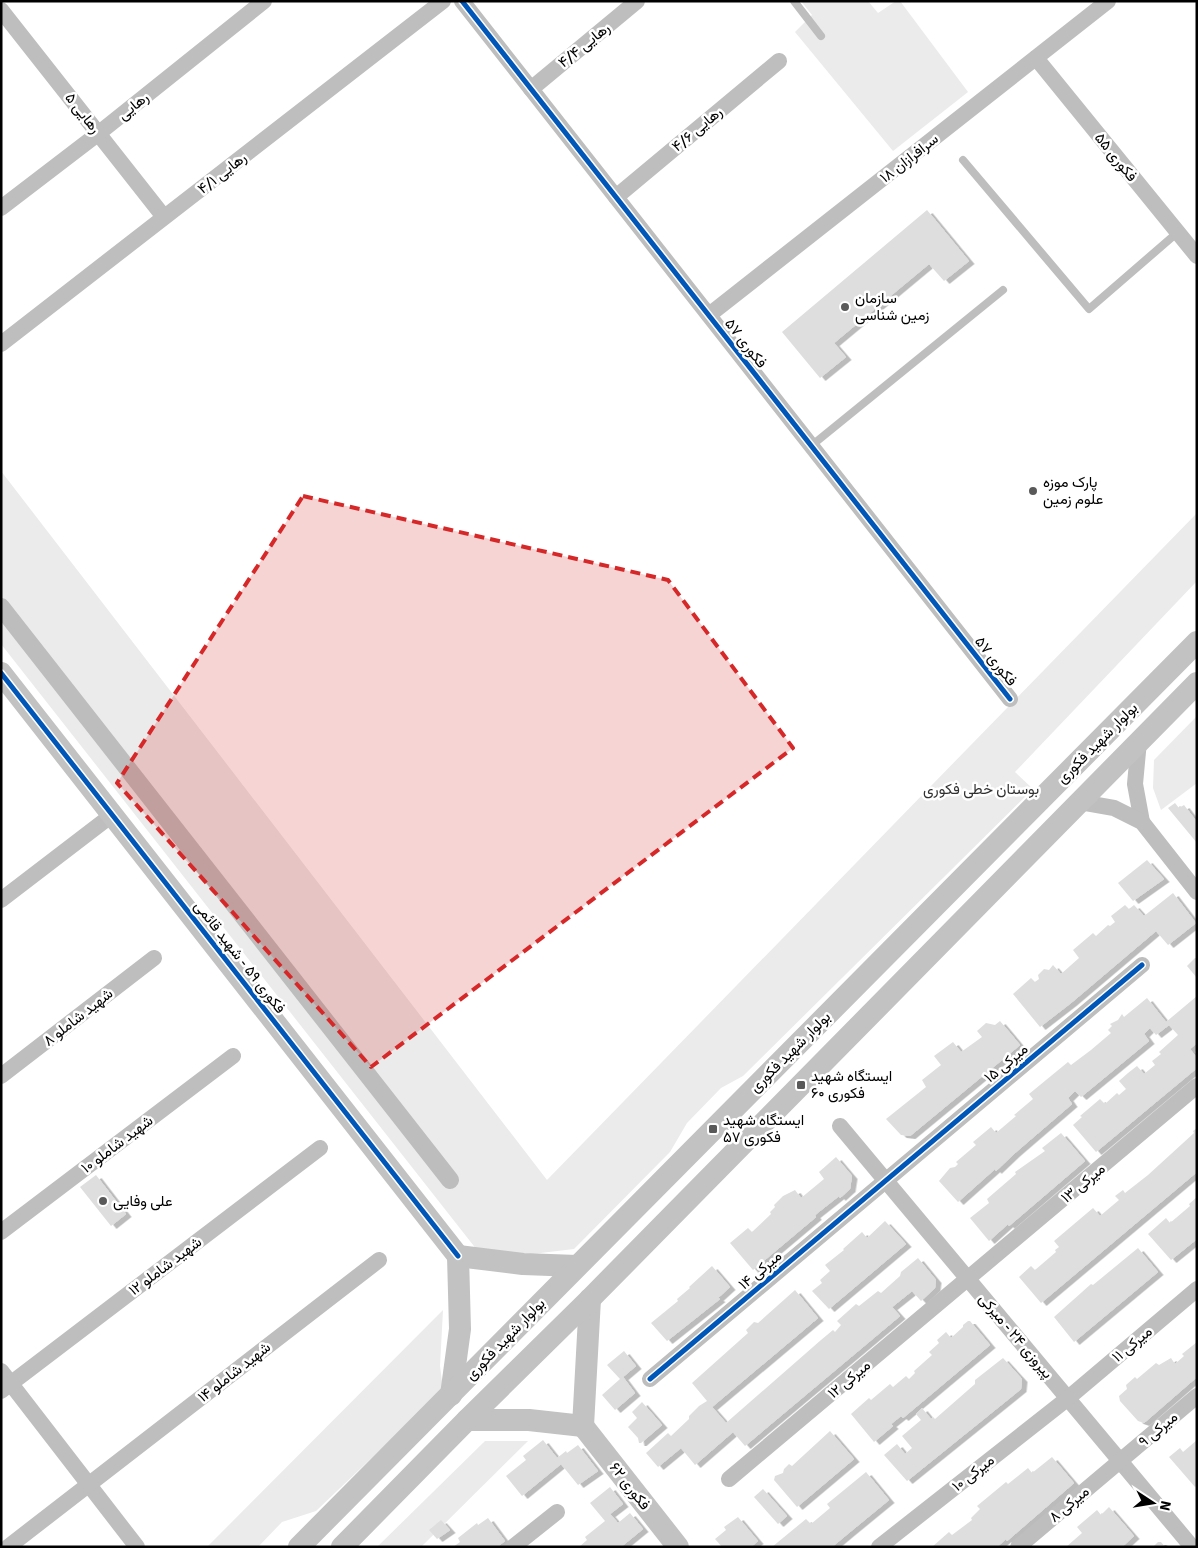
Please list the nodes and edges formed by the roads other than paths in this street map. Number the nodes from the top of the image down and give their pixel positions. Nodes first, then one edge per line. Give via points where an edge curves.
1 (264, 1) edge
2 (443, 1) edge
3 (462, 1) edge
4 (637, 1) edge
5 (794, 1) edge
6 (1108, 1) edge
7 (1, 10) edge
8 (821, 36) dead end
9 (1036, 58) junction
10 (779, 61) dead end
11 (531, 89) junction
12 (99, 133) junction
13 (963, 160) dead end
14 (616, 197) junction
15 (1, 208) edge
16 (164, 217) junction
17 (1178, 232) junction
18 (1197, 256) edge
19 (1003, 290) dead end
20 (709, 315) junction
21 (1, 344) edge
22 (811, 446) junction
23 (1197, 642) edge
24 (1, 673) edge
25 (1197, 683) edge
26 (1010, 699) dead end
27 (1139, 742) junction
28 (1080, 802) junction
29 (112, 814) junction
30 (1142, 822) junction
31 (1194, 884) edge
32 (1, 900) edge
33 (154, 958) dead end
34 (1142, 965) dead end
35 (233, 1056) dead end
36 (1, 1076) edge
37 (1197, 1086) edge
38 (840, 1126) dead end
39 (320, 1148) dead end
40 (886, 1180) junction
41 (1, 1232) edge
42 (458, 1256) junction
43 (379, 1260) dead end
44 (577, 1266) junction
45 (968, 1279) junction
46 (1197, 1290) edge
47 (590, 1298) junction
48 (650, 1379) dead end
49 (4, 1382) edge
50 (451, 1394) junction
51 (1197, 1396) edge
52 (1067, 1399) junction
53 (467, 1420) junction
54 (583, 1426) junction
55 (1120, 1461) junction
56 (729, 1479) dead end
57 (88, 1484) junction
58 (557, 1512) dead end
59 (8, 1547) edge
60 (137, 1547) edge
61 (299, 1547) edge
62 (342, 1547) edge
63 (513, 1547) edge
64 (678, 1547) edge
65 (879, 1547) edge
66 (1018, 1547) edge
67 (1192, 1547) edge

1 - 12 street, رهایی
2 - 16 street, رهایی ۴/۱
3 - 11 street, فکوری ۵۷
4 - 11 street, رهایی ۴/۴
5 - 8 lane
6 - 9 street, سرافرازان ۱۸
7 - 12 street, رهایی ۵
9 - 17 street, فکوری ۵۵
9 - 20 street, سرافرازان ۱۸
10 - 14 street, رهایی ۴/۶
11 - 14 street, فکوری ۵۷
12 - 15 street, رهایی
12 - 16 street, رهایی ۵
13 - 17 lane via 1089,309
14 - 20 street, فکوری ۵۷
16 - 21 street, رهایی ۴/۱
17 - 18 street, فکوری ۵۵
19 - 22 lane
20 - 22 street, فکوری ۵۷
22 - 26 street, فکوری ۵۷
23 - 44 main road, بولوار شهید فکوری
24 - 29 main road, فکوری ۵۹ - شهید قائمی
25 - 27 main road, بولوار شهید فکوری
27 - 28 main road, بولوار شهید فکوری
27 - 30 street via 1136,784
28 - 30 street via 1114,808
28 - 47 main road, بولوار شهید فکوری
29 - 32 street
29 - 42 main road, فکوری ۵۹ - شهید قائمی
30 - 31 street
33 - 36 street, شهید شاملو ۸
34 - 40 street, میرکی ۱۵
35 - 41 street, شهید شاملو ۱۰
37 - 45 street, میرکی ۱۳
38 - 40 street, پیروزی ۲۴ - میرکی
39 - 49 street, شهید شاملو ۱۲
40 - 45 street, پیروزی ۲۴ - میرکی
40 - 48 street, میرکی ۱۴
42 - 44 main road via 523,1264
42 - 50 main road via 460,1329
43 - 57 street, شهید شاملو ۱۴
44 - 50 main road, بولوار شهید فکوری
45 - 52 street, پیروزی ۲۴ - میرکی
45 - 56 street, میرکی ۱۲
46 - 52 street, میرکی ۱۱
47 - 53 main road, بولوار شهید فکوری
47 - 54 main road
49 - 57 street
50 - 61 main road, بولوار شهید فکوری
51 - 55 street, میرکی ۹
52 - 55 street, پیروزی ۲۴ - میرکی
52 - 65 street, میرکی ۱۰
53 - 54 main road via 529,1420
53 - 62 main road, بولوار شهید فکوری
54 - 64 main road, فکوری ۶۲
55 - 66 street, میرکی ۸
55 - 67 street, پیروزی ۲۴ - میرکی
57 - 59 street, شهید شاملو ۱۴
57 - 60 street
58 - 63 street

